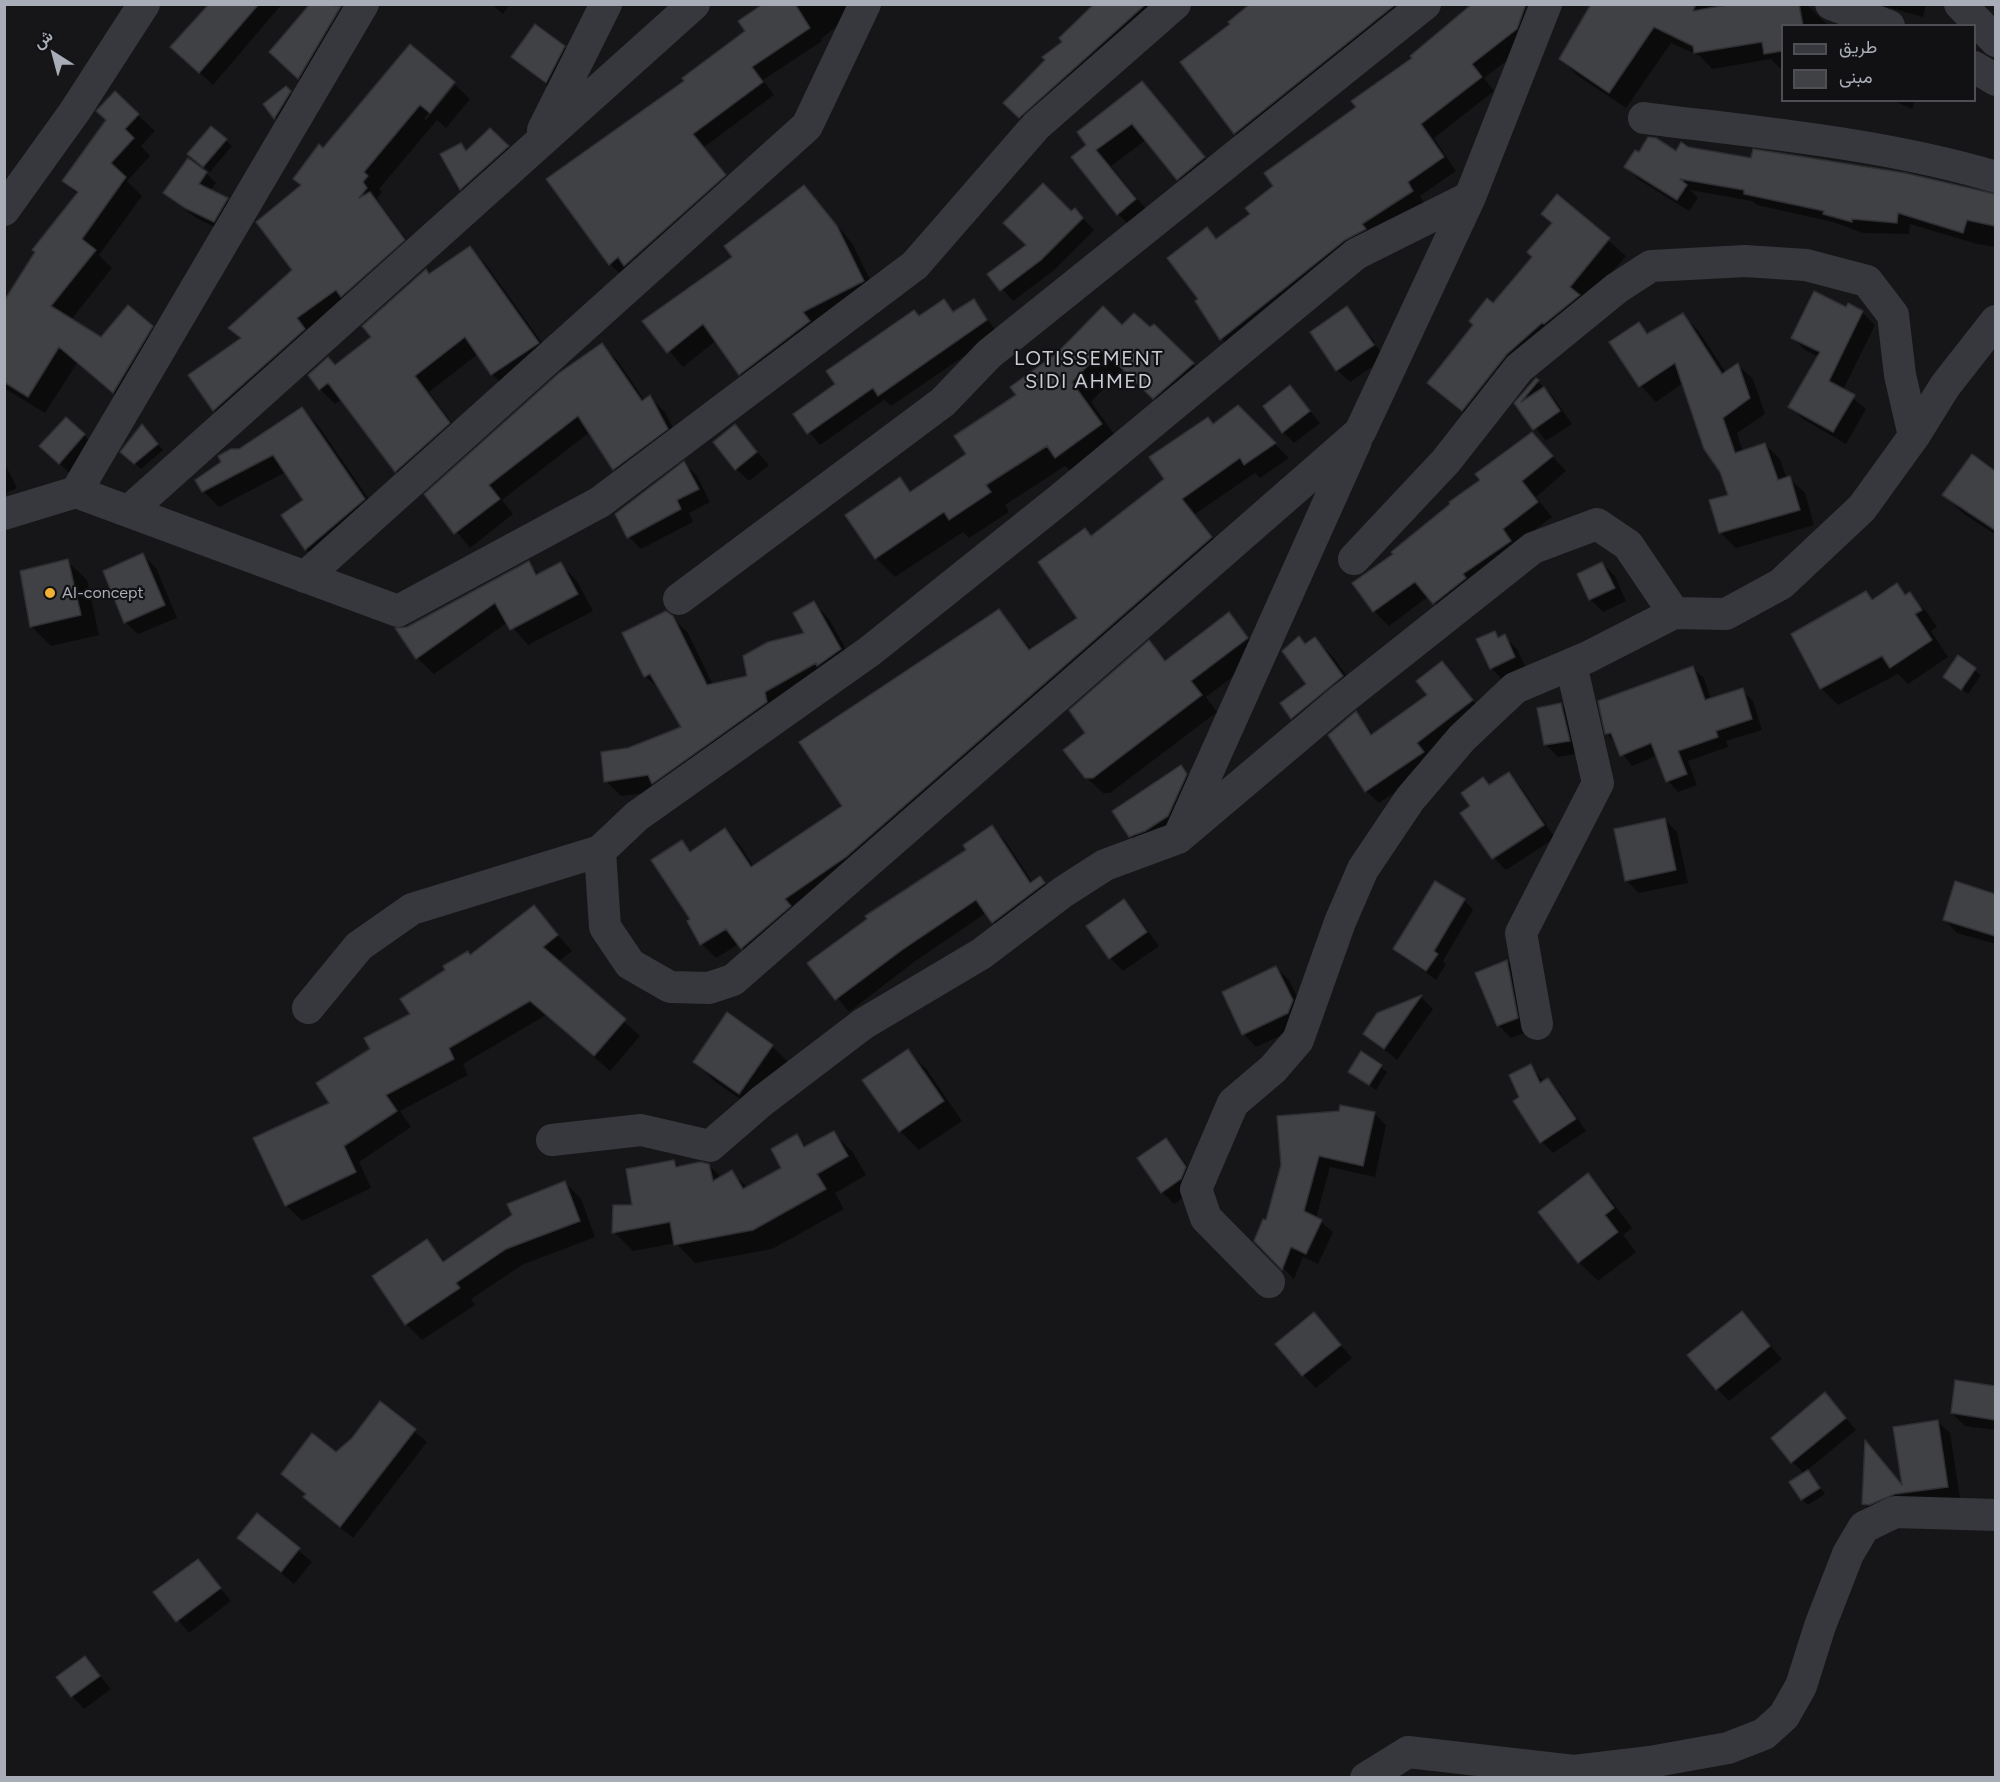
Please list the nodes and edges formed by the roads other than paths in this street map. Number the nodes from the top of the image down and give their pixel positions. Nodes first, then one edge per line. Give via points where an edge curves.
1 (144, 4) edge
2 (363, 4) edge
3 (606, 4) edge
4 (694, 4) edge
5 (865, 4) edge
6 (1175, 4) edge
7 (1425, 4) edge
8 (1546, 4) edge
9 (1831, 4) edge
10 (1960, 4) edge
11 (1884, 24) edge
12 (1995, 40) edge
13 (1976, 68) edge
14 (1995, 80) edge
15 (1644, 118) dead end
16 (534, 147) junction
17 (1995, 177) edge
18 (1470, 197) junction
19 (4, 210) edge
20 (1995, 321) edge
21 (1360, 432) junction
22 (1914, 436) junction
23 (76, 492) junction
24 (129, 512) junction
25 (4, 514) edge
26 (1354, 559) dead end
27 (305, 577) junction
28 (679, 599) dead end
29 (1674, 614) junction
30 (1571, 664) junction
31 (1178, 838) junction
32 (600, 850) junction
33 (308, 1008) dead end
34 (1537, 1024) dead end
35 (552, 1140) dead end
36 (1269, 1282) dead end
37 (1995, 1515) edge
38 (1366, 1778) edge

1 - 19 street via 75,111
2 - 23 street
3 - 16 street
4 - 16 street
5 - 27 street via 807,126
6 - 27 street via 1036,126 915,265 600,502 398,611
7 - 28 street via 989,354 942,402
8 - 18 street
9 - 11 street
10 - 12 street
13 - 14 street
15 - 17 street via 1875,148
16 - 24 street
18 - 21 street
18 - 32 street via 1356,254 870,651 637,816
20 - 22 street via 1945,386
21 - 31 street
21 - 32 street via 733,981 709,988 670,987 630,964 605,927
22 - 26 street via 1900,375 1893,315 1867,281 1806,265 1745,261 1651,266 1617,288 1519,368 1446,461
22 - 29 street via 1862,508 1781,584 1726,614
23 - 24 street
23 - 25 street
24 - 27 street
29 - 30 street
29 - 31 street via 1628,545 1597,524 1533,548 1340,701
30 - 34 street via 1598,783 1521,933
30 - 36 street via 1515,688 1461,738 1410,798 1363,869 1298,1040 1273,1069 1233,1103 1196,1189 1206,1218
31 - 35 street via 1105,865 1063,892 981,954 864,1024 710,1146 641,1130
32 - 33 street via 412,909 359,946
37 - 38 street via 1895,1512 1864,1527 1848,1554 1801,1686 1784,1716 1764,1734 1728,1748 1574,1771 1407,1752

